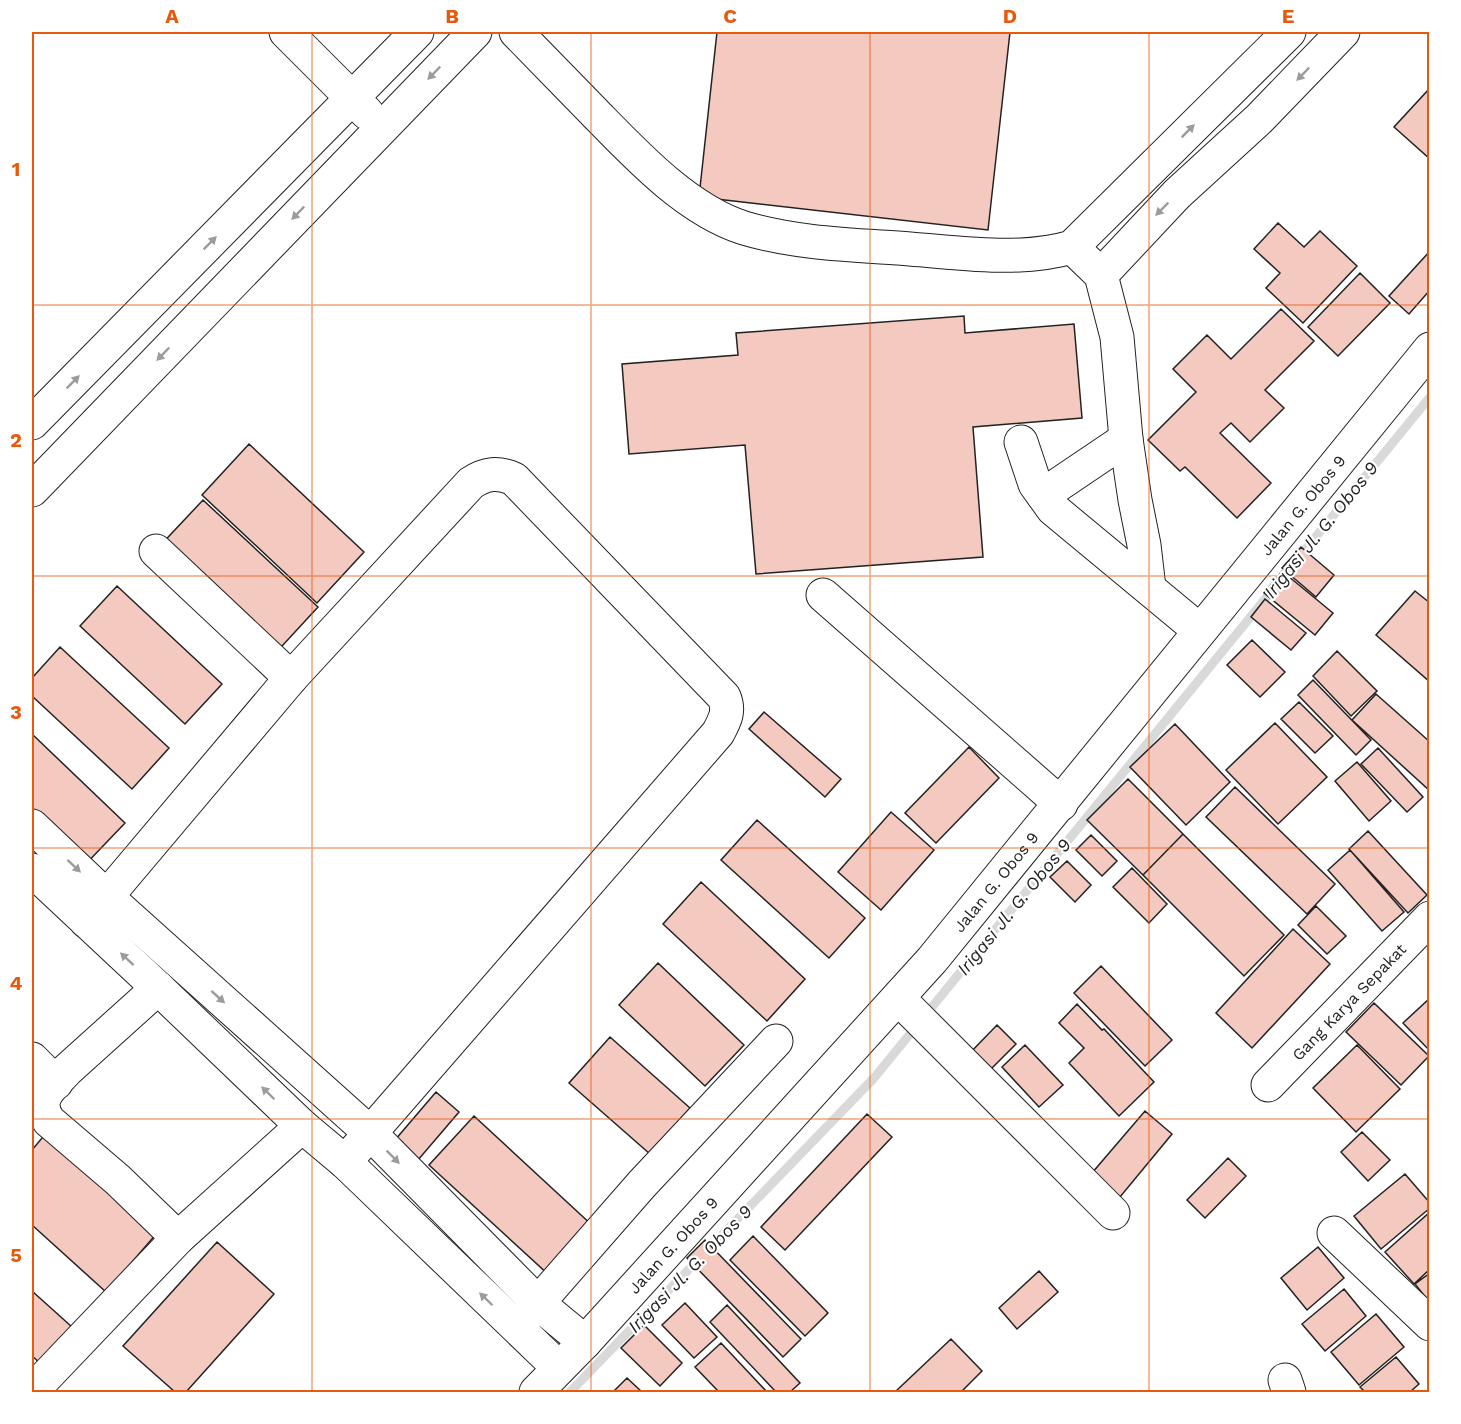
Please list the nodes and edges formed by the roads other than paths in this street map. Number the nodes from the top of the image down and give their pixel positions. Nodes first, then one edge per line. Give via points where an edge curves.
1 (286, 32) edge
2 (417, 32) edge
3 (475, 32) edge
4 (516, 32) edge
5 (1288, 32) edge
6 (1343, 32) edge
7 (352, 98) junction
8 (382, 127) junction
9 (1072, 247) junction
10 (1101, 275) junction
11 (1430, 349) edge
12 (32, 423) edge
13 (1125, 439) junction
14 (1021, 442) dead end
15 (32, 490) edge
16 (1043, 495) junction
17 (156, 551) dead end
18 (1149, 588) junction
19 (823, 595) dead end
20 (1199, 630) junction
21 (291, 678) junction
22 (1061, 804) junction
23 (32, 826) edge
24 (32, 870) edge
25 (96, 909) junction
26 (1430, 918) edge
27 (158, 988) junction
28 (898, 998) junction
29 (776, 1041) dead end
30 (32, 1059) edge
31 (56, 1083) junction
32 (1268, 1085) dead end
33 (302, 1126) junction
34 (369, 1132) junction
35 (345, 1162) junction
36 (1113, 1213) dead end
37 (1334, 1233) dead end
38 (178, 1238) junction
39 (539, 1304) junction
40 (1430, 1324) edge
41 (515, 1328) junction
42 (585, 1342) junction
43 (559, 1368) junction
44 (34, 1390) edge
45 (536, 1392) edge

1 - 7 street
2 - 7 street
3 -> 8 street
4 - 9 street via 634,153 700,208 744,228 779,237 943,251 1021,255
9 -> 5 street
6 -> 10 street via 1259,119 1177,194
7 - 8 street
12 -> 7 street
8 -> 15 street
9 - 10 street
10 - 13 street via 1117,337
11 - 20 street, Jalan G. Obos 9
13 - 16 street
13 - 18 street
14 - 16 street via 1035,484
16 - 18 street via 1065,520
17 - 21 street
18 - 20 street
19 - 22 street
20 - 22 street, Jalan G. Obos 9
21 - 25 street
21 - 34 street via 471,483 502,474 514,479 728,705 726,719 717,733
22 - 28 street, Jalan G. Obos 9
23 -> 25 street
24 - 25 street
27 -> 25 street
25 -> 34 street
26 - 32 street, Gang Karya Sepakat
27 - 31 street
33 -> 27 street
28 - 36 street
28 - 42 street, Jalan G. Obos 9
29 - 39 street via 642,1184
30 - 31 street
31 - 38 street via 42,1100 41,1111
33 - 35 street
33 - 38 street
34 - 35 street
34 -> 39 street
41 -> 35 street
37 - 40 street
38 - 44 street
39 - 41 street
39 - 42 street
41 - 43 street
42 - 43 street, Jalan G. Obos 9
43 - 45 street, Jalan G. Obos 9

